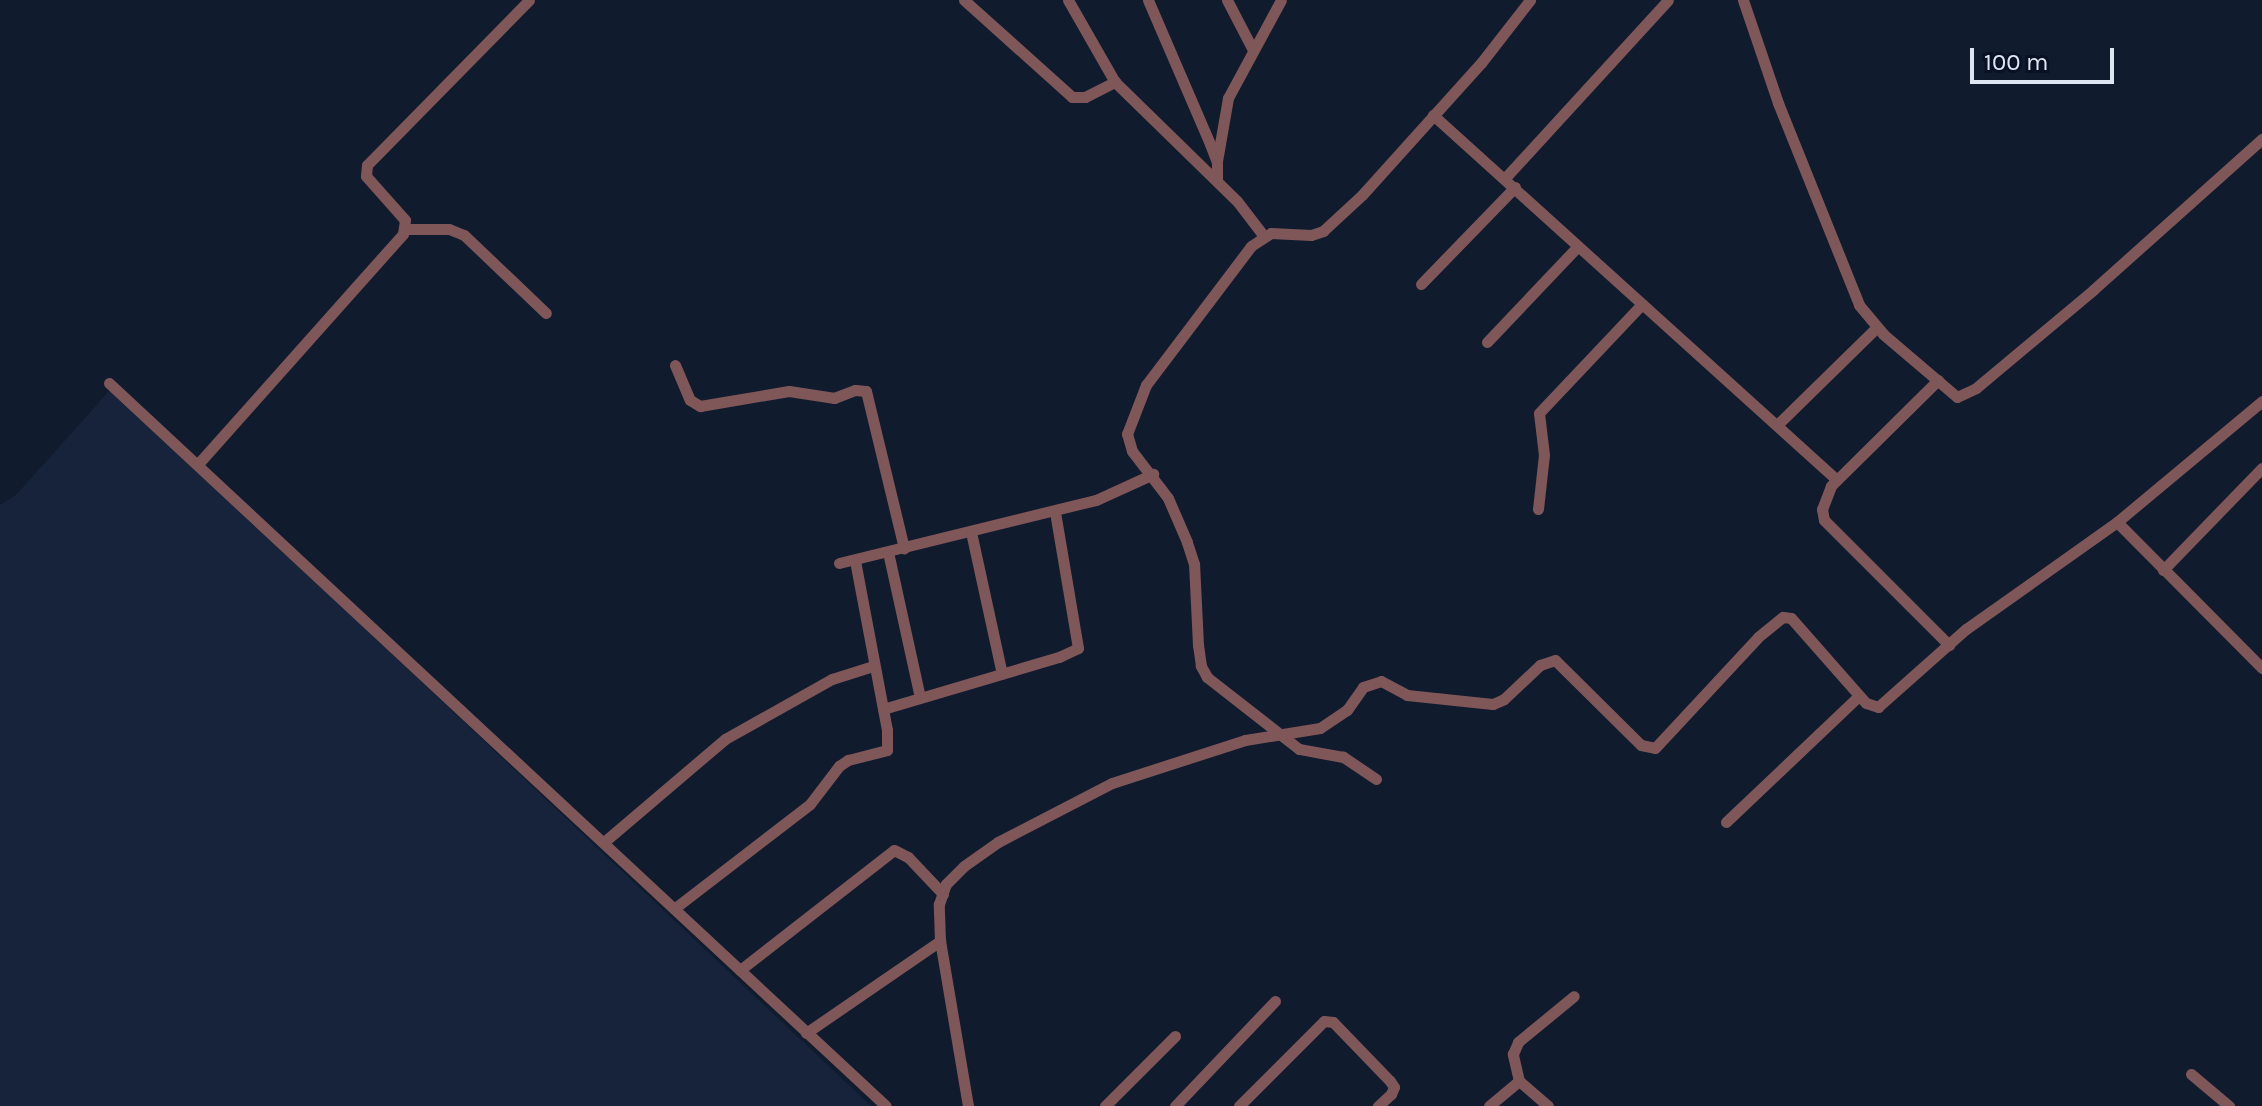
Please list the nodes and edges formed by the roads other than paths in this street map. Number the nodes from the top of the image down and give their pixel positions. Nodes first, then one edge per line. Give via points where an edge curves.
1 (529, 0) edge
2 (964, 0) edge
3 (1068, 0) edge
4 (1148, 0) edge
5 (1227, 0) edge
6 (1281, 0) edge
7 (1530, 0) edge
8 (1668, 0) edge
9 (1743, 0) edge
10 (1253, 50) junction
11 (1115, 82) junction
12 (1433, 115) junction
13 (2262, 139) edge
14 (1217, 162) junction
15 (1505, 178) junction
16 (1217, 181) junction
17 (1515, 187) junction
18 (406, 229) junction
19 (1263, 235) junction
20 (1578, 246) junction
21 (1421, 284) dead end
22 (1642, 304) junction
23 (546, 313) dead end
24 (1876, 328) junction
25 (1487, 342) dead end
26 (675, 365) dead end
27 (1938, 380) junction
28 (109, 383) dead end
29 (2262, 401) edge
30 (1777, 425) junction
31 (198, 464) junction
32 (2262, 468) edge
33 (1153, 474) junction
34 (1837, 480) junction
35 (1538, 509) dead end
36 (1055, 512) junction
37 (2117, 522) junction
38 (971, 532) junction
39 (904, 548) junction
40 (888, 552) junction
41 (855, 560) junction
42 (839, 563) dead end
43 (2163, 570) junction
44 (1949, 645) junction
45 (873, 666) junction
46 (2262, 668) edge
47 (856, 674) junction
48 (1002, 674) junction
49 (878, 685) junction
50 (1859, 696) junction
51 (920, 698) junction
52 (883, 709) junction
53 (1281, 734) junction
54 (1376, 779) dead end
55 (1726, 822) dead end
56 (604, 842) junction
57 (943, 894) junction
58 (675, 908) junction
59 (940, 941) junction
60 (740, 970) junction
61 (1574, 996) dead end
62 (1275, 1001) dead end
63 (806, 1033) junction
64 (1175, 1036) dead end
65 (2191, 1074) dead end
66 (1519, 1081) junction
67 (886, 1106) edge
68 (968, 1106) edge
69 (1105, 1106) edge
70 (1175, 1106) edge
71 (1239, 1106) edge
72 (1378, 1106) edge
73 (1489, 1106) edge
74 (1548, 1106) edge
75 (2229, 1106) edge

1 - 18 street via 367,165 366,176 405,220
2 - 11 street via 1072,97 1085,97
3 - 11 street
4 - 14 street
5 - 10 street
6 - 10 street
7 - 12 street
8 - 15 street
9 - 24 street via 1859,305
10 - 14 street via 1228,98
11 - 16 street
12 - 15 street
12 - 19 street via 1323,231
13 - 27 street via 1976,388 1957,397
14 - 16 street
15 - 17 street
16 - 19 street
17 - 20 street
17 - 21 street
18 - 23 street via 449,229 464,235
18 - 31 street
19 - 33 street via 1146,385 1127,441
20 - 22 street
20 - 25 street
22 - 30 street
22 - 35 street via 1539,413 1544,455
24 - 27 street
24 - 30 street
26 - 39 street via 690,400 700,406 789,391 834,398 866,391
27 - 34 street
28 - 31 street
29 - 37 street
30 - 34 street
31 - 56 street
32 - 43 street
33 - 36 street
33 - 53 street via 1194,564 1201,666 1229,696
34 - 44 street via 1823,499 1824,520
36 - 38 street
36 - 48 street via 1078,648
37 - 43 street
37 - 44 street
38 - 39 street
38 - 48 street
39 - 40 street
40 - 41 street
40 - 51 street
41 - 42 street
41 - 45 street
43 - 46 street
44 - 50 street via 1885,702 1872,706
45 - 47 street
45 - 49 street
47 - 49 street
47 - 56 street via 832,679 725,739
48 - 51 street
49 - 52 street
50 - 53 street via 1791,618 1783,617 1758,637 1666,739 1650,749 1555,660 1540,665 1493,704 1407,695 1381,681 1363,687 1356,701 1330,723
50 - 55 street
51 - 52 street
52 - 58 street via 887,750 839,766 810,804
53 - 54 street via 1299,749 1343,757
53 - 57 street via 1245,740 1112,783 998,842 964,866
56 - 58 street
57 - 59 street
57 - 60 street via 908,857 894,850
58 - 60 street
59 - 63 street
59 - 68 street
60 - 63 street
61 - 66 street via 1518,1042 1513,1066
62 - 70 street
63 - 67 street
64 - 69 street
65 - 75 street
66 - 73 street
66 - 74 street
71 - 72 street via 1324,1021 1333,1022 1394,1087

